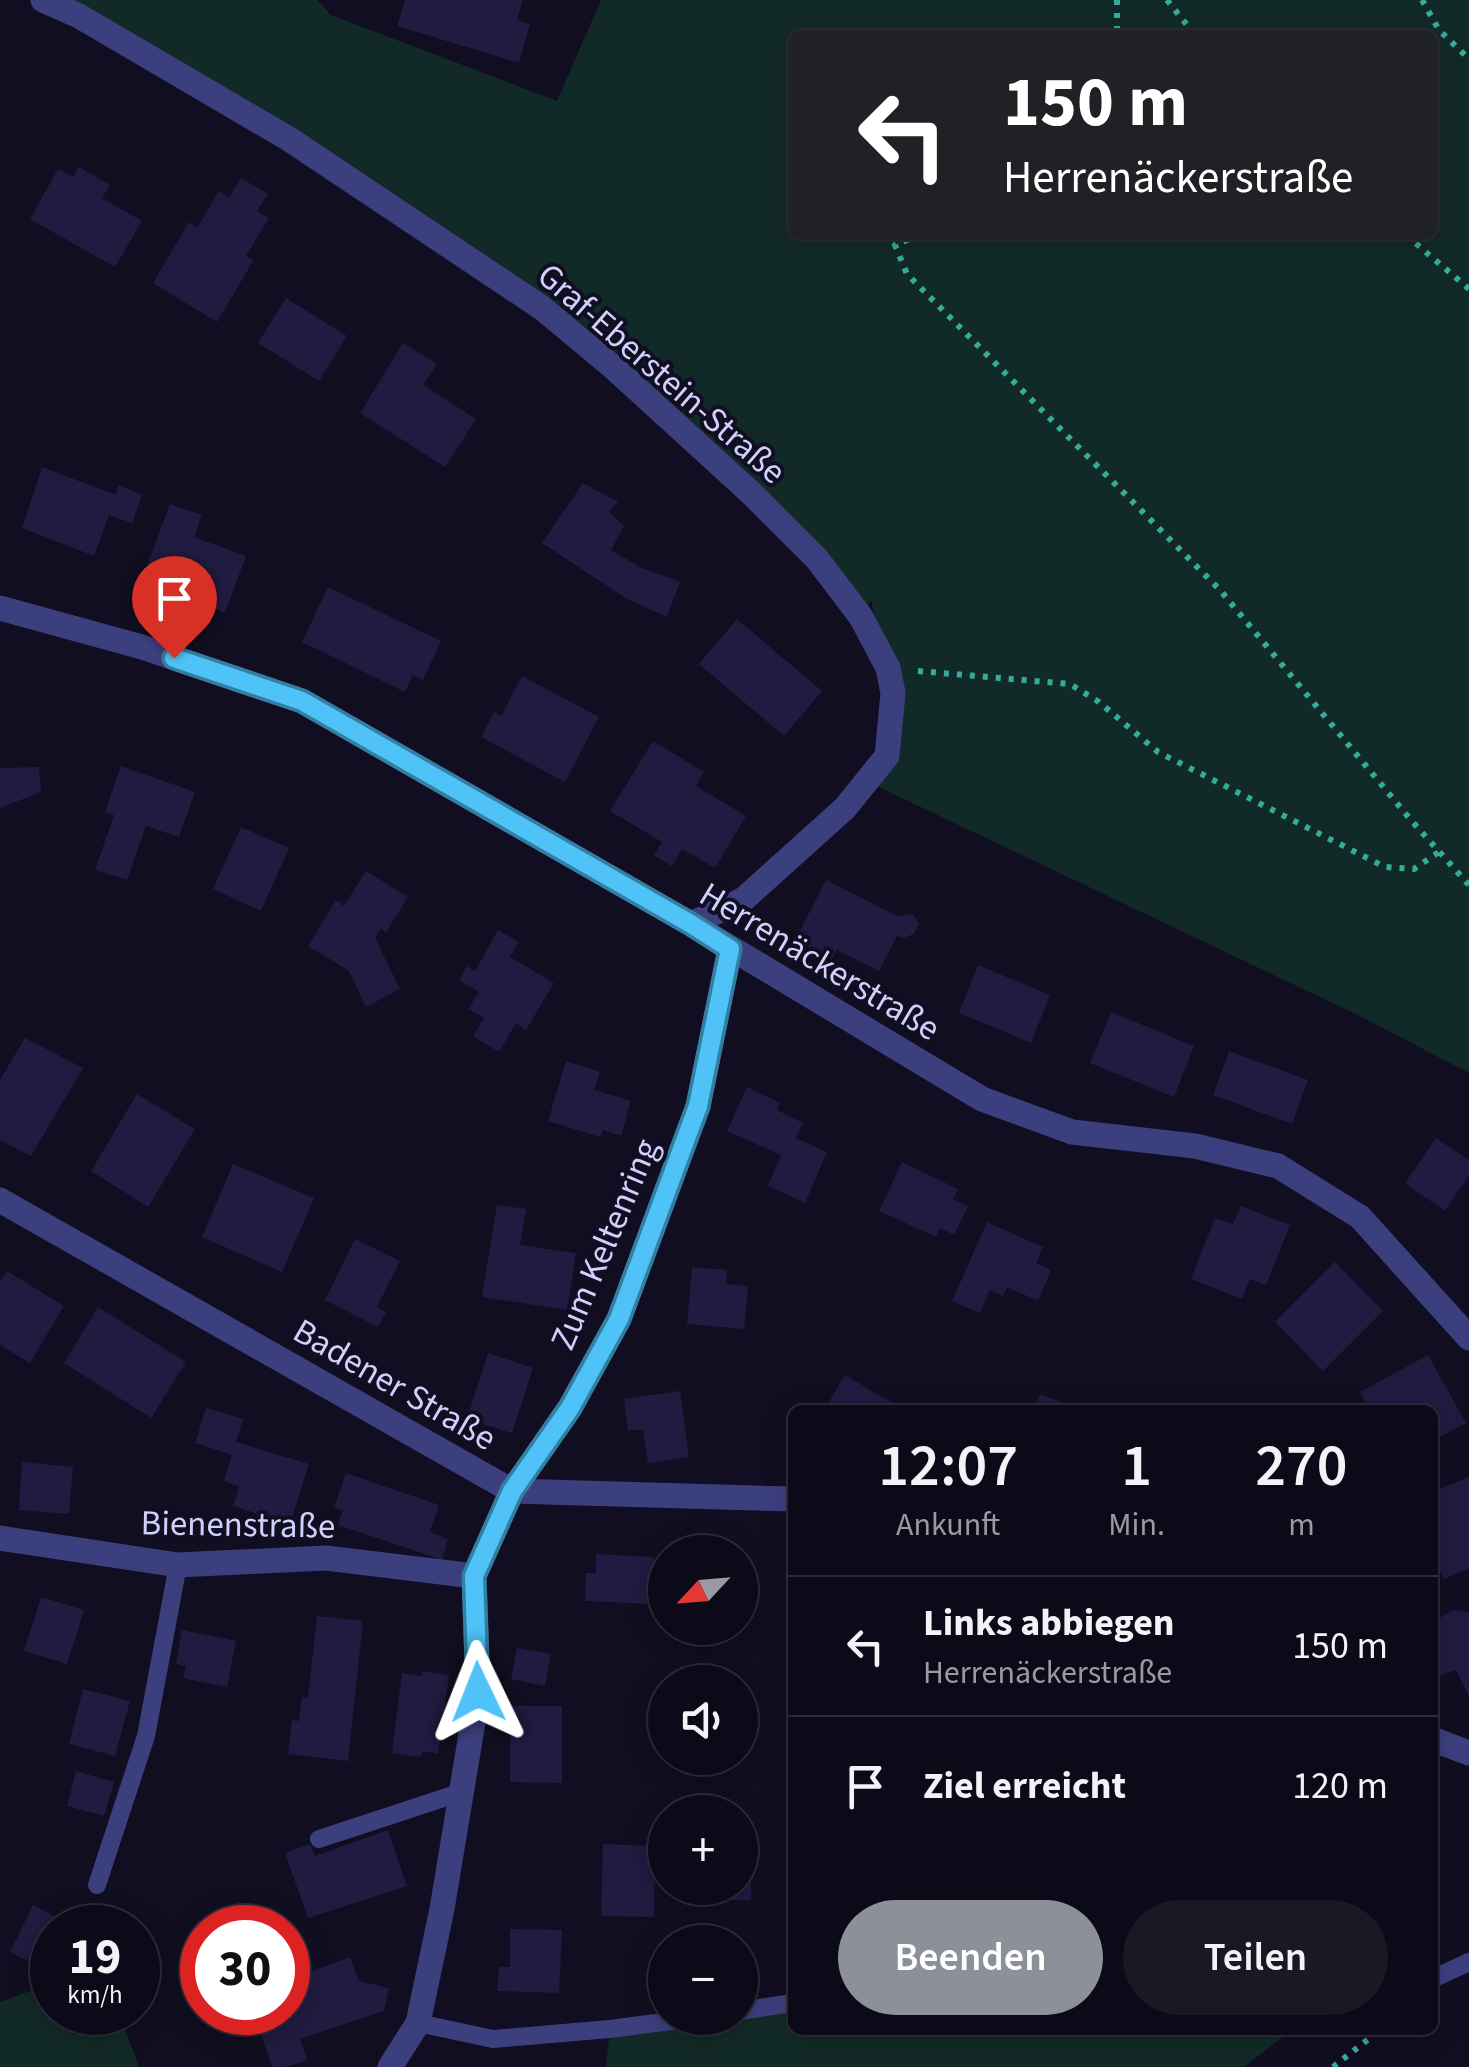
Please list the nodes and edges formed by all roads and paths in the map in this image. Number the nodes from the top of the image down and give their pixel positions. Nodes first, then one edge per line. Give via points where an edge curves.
1 (44, 0) edge
2 (1116, 0) edge
3 (1167, 0) edge
4 (1422, 0) edge
5 (1117, 30) edge
6 (1191, 30) edge
7 (1469, 59) edge
8 (908, 240) edge
9 (1412, 240) edge
10 (1469, 289) edge
11 (0, 608) edge
12 (888, 668) junction
13 (1439, 852) junction
14 (1469, 885) edge
15 (691, 924) junction
16 (730, 949) junction
17 (0, 1200) edge
18 (1469, 1338) edge
19 (512, 1491) junction
20 (788, 1499) edge
21 (0, 1538) edge
22 (178, 1565) junction
23 (474, 1576) junction
24 (1438, 1740) edge
25 (1469, 1753) edge
26 (462, 1792) junction
27 (319, 1838) dead end
28 (98, 1884) dead end
29 (1469, 1962) edge
30 (1438, 1977) edge
31 (788, 2004) edge
32 (758, 2008) edge
33 (418, 2023) junction
34 (648, 2024) edge
35 (1374, 2035) edge
36 (390, 2067) edge
37 (1333, 2067) edge

1 - 12 street, Graf-Eberstein-Straße via 289,139 542,308 816,559 861,617
2 - 5 path
3 - 6 path
4 - 7 path via 1439,30
8 - 13 path via 896,245 906,274 1220,590
9 - 10 path
11 - 15 street, Herrenäckerstraße via 302,701
12 - 13 path via 1070,684 1158,752 1385,867 1414,869
12 - 15 street, Graf-Eberstein-Straße via 893,693 887,756 845,808 744,899
13 - 14 path
15 - 16 street, Herrenäckerstraße
16 - 18 street, Herrenäckerstraße via 982,1098 1072,1132 1194,1146 1278,1166 1360,1217
16 - 19 street, Zum Keltenring via 698,1106 619,1319 570,1408
17 - 19 street, Badener Straße
19 - 20 street, Badener Straße
19 - 23 street, Zum Keltenring
21 - 22 street, Bienenstraße
22 - 23 street, Bienenstraße via 326,1558
22 - 28 lane via 146,1736
23 - 26 street, Zum Keltenring via 478,1692
24 - 25 street
26 - 27 lane
26 - 33 street, Zum Keltenring
29 - 30 lane
31 - 32 lane
33 - 34 lane via 493,2039
33 - 36 street, Zum Keltenring
35 - 37 path

